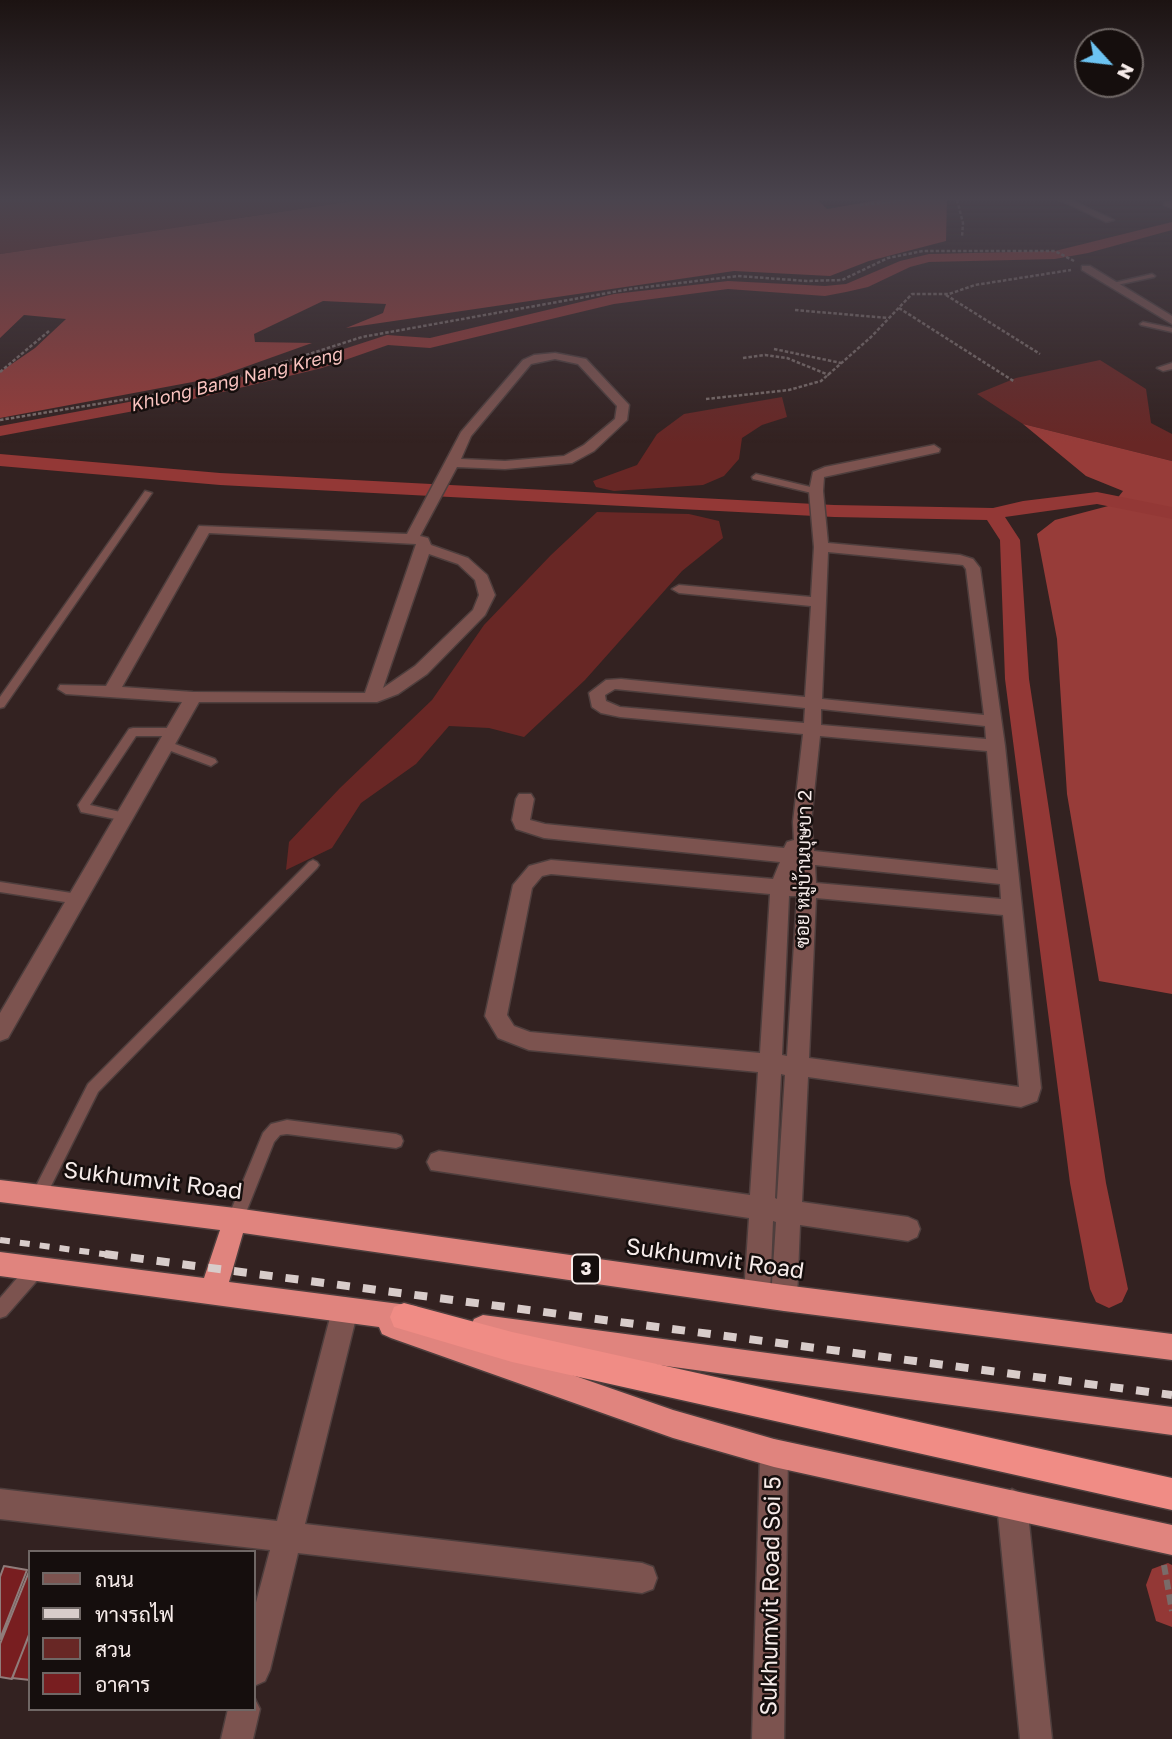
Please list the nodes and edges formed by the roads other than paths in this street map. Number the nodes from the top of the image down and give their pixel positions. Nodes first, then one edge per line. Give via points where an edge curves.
1 (1107, 281) edge
2 (1126, 281) edge
3 (1112, 284) junction
4 (1172, 321) edge
5 (1143, 324) dead end
6 (1172, 330) edge
7 (934, 449) dead end
8 (453, 463) junction
9 (756, 477) dead end
10 (148, 493) dead end
11 (816, 503) junction
12 (418, 542) junction
13 (821, 547) junction
14 (679, 589) dead end
15 (818, 601) junction
16 (66, 689) dead end
17 (110, 693) junction
18 (193, 696) junction
19 (371, 698) junction
20 (812, 704) junction
21 (0, 705) edge
22 (993, 721) junction
23 (812, 731) junction
24 (171, 738) junction
25 (996, 746) junction
26 (211, 762) dead end
27 (525, 799) dead end
28 (125, 817) junction
29 (797, 859) junction
30 (313, 866) dead end
31 (1009, 878) junction
32 (0, 887) edge
33 (780, 889) junction
34 (807, 891) junction
35 (78, 899) junction
36 (1012, 908) junction
37 (2, 1027) edge
38 (769, 1063) junction
39 (796, 1066) junction
40 (396, 1142) dead end
41 (439, 1163) dead end
42 (0, 1191) edge
43 (39, 1195) junction
44 (763, 1208) junction
45 (788, 1212) junction
46 (235, 1220) junction
47 (908, 1229) dead end
48 (0, 1264) edge
49 (37, 1269) junction
50 (213, 1292) junction
51 (757, 1293) junction
52 (784, 1298) junction
53 (0, 1310) edge
54 (349, 1311) junction
55 (404, 1317) junction
56 (1172, 1348) edge
57 (1172, 1421) edge
58 (774, 1452) junction
59 (1172, 1494) edge
60 (0, 1504) edge
61 (1012, 1504) junction
62 (286, 1537) junction
63 (1165, 1539) edge
64 (642, 1578) dead end
65 (256, 1663) edge
66 (244, 1711) edge
67 (237, 1739) edge
68 (768, 1739) edge
69 (1036, 1739) edge

1 - 3 street
2 - 3 lane
3 - 4 street
5 - 6 lane
7 - 11 street via 825,471 818,475
8 - 8 street via 466,435 534,358 582,361 623,405 621,420 567,460
8 - 12 street
9 - 11 lane
10 - 21 lane
11 - 13 street, ซอย หมู่บ้านบุษบา 2
12 - 17 street via 204,529
12 - 19 street
12 - 19 street via 463,561 482,578 487,595 480,612 421,670 393,690
13 - 15 street, ซอย หมู่บ้านบุษบา 2
13 - 22 street via 968,562 973,568
14 - 15 street
15 - 20 street, ซอย หมู่บ้านบุษบา 2
16 - 17 street
17 - 18 street
18 - 19 street
18 - 24 street
20 - 22 street
20 - 23 street, ซอย หมู่บ้านบุษบา 2
20 - 23 street via 612,684 597,693 598,703 620,712
22 - 25 street
23 - 25 street
23 - 29 street, ซอย หมู่บ้านบุษบา 2
24 - 26 lane
24 - 28 street
24 - 28 lane via 133,732 83,804
25 - 31 street
27 - 29 street via 521,820 531,829
28 - 35 street
29 - 31 street
29 - 33 street
29 - 34 street, ซอย หมู่บ้านบุษบา 2
30 - 43 lane via 93,1088
31 - 36 street
32 - 35 lane
33 - 34 street
33 - 38 street
33 - 38 street via 551,867 536,871 523,885 496,1016 506,1032 529,1041
34 - 36 street
34 - 39 street, ซอย หมู่บ้านบุษบา 2
35 - 37 street
36 - 39 street via 1028,1094 1021,1097
38 - 39 street
38 - 44 street
39 - 45 street, ซอย หมู่บ้านบุษบา 2
40 - 46 lane via 276,1129 268,1138
41 - 44 street
42 - 43 highway, Sukhumvit Road / 3
43 - 46 highway, Sukhumvit Road / 3
44 - 45 street
44 - 51 street
45 - 47 street
45 - 52 street, ซอย หมู่บ้านบุษบา 2
46 - 50 highway
46 - 51 highway, Sukhumvit Road / 3
48 - 49 highway
49 - 50 highway
49 - 53 lane
50 - 54 highway
51 - 52 highway, Sukhumvit Road / 3
52 - 56 highway, Sukhumvit Road / 3
54 - 55 highway
54 - 58 highway via 673,1424
54 - 62 street
55 - 57 highway
55 - 59 highway via 512,1348
58 - 61 highway
58 - 68 street, Sukhumvit Road Soi 5
60 - 62 street
61 - 63 highway
61 - 69 street
62 - 64 street
62 - 65 street
66 - 67 street

